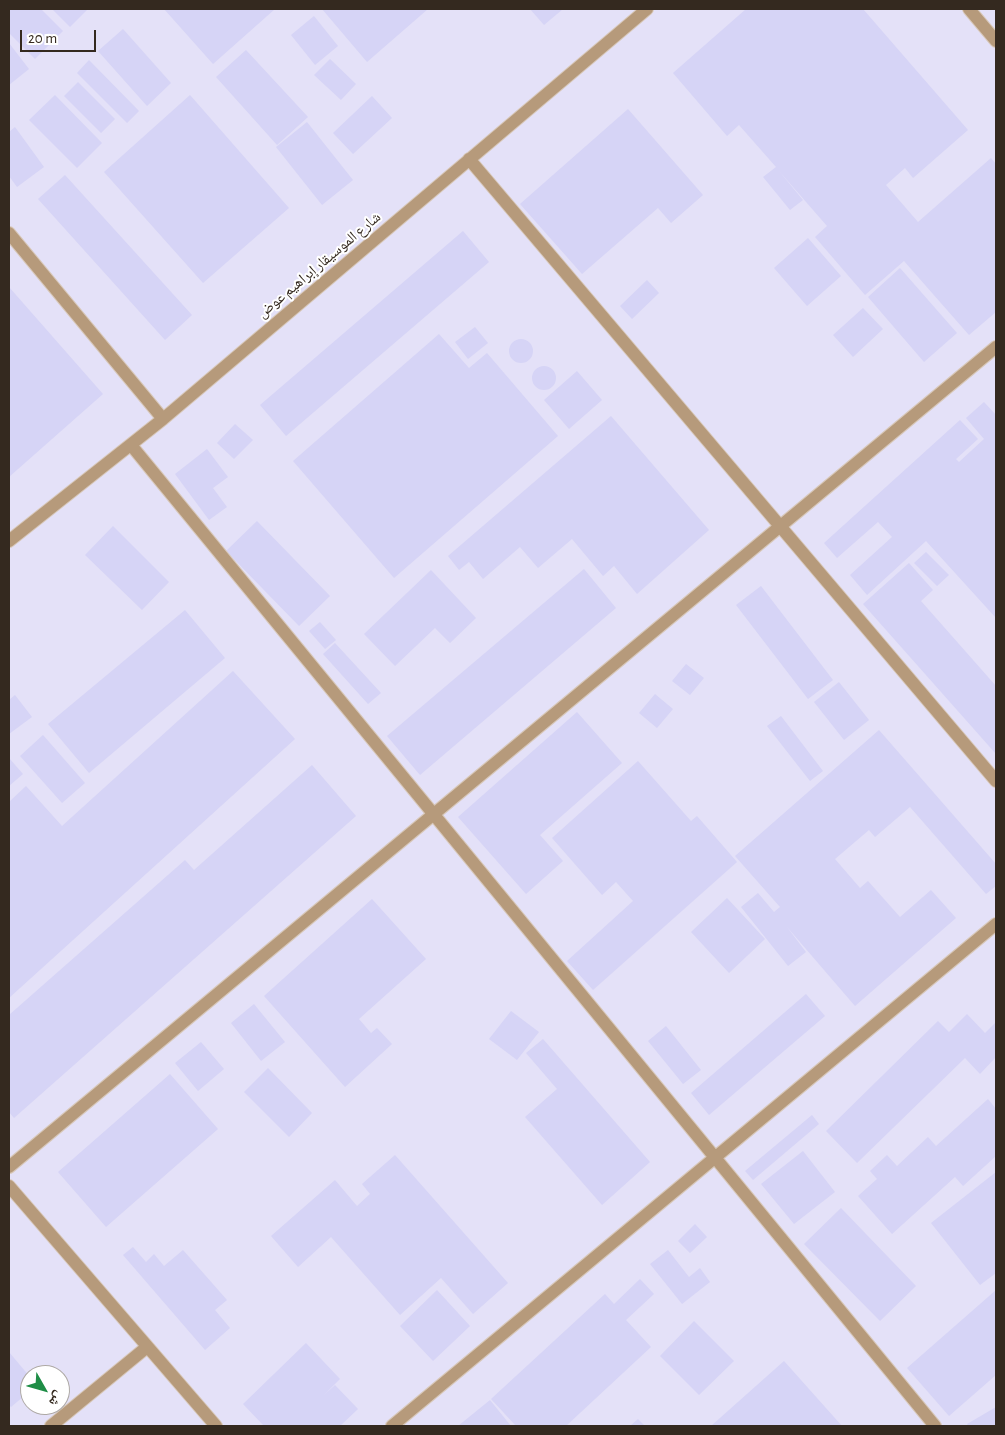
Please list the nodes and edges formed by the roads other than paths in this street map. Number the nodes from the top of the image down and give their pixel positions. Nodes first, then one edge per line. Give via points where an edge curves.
1 (647, 9) edge
2 (969, 9) edge
3 (996, 41) edge
4 (469, 159) junction
5 (9, 233) edge
6 (996, 347) edge
7 (163, 419) junction
8 (130, 445) junction
9 (782, 526) junction
10 (9, 541) edge
11 (996, 781) edge
12 (434, 815) junction
13 (996, 924) edge
14 (714, 1158) junction
15 (9, 1167) edge
16 (9, 1186) edge
17 (147, 1347) junction
18 (51, 1426) edge
19 (216, 1426) edge
20 (392, 1426) edge
21 (936, 1426) edge

1 - 4 street, شارع الموسيقار إبراهيم عوض
2 - 3 street
4 - 7 street, شارع الموسيقار إبراهيم عوض
4 - 9 street
5 - 7 street
6 - 9 street
7 - 8 street, شارع الموسيقار إبراهيم عوض
8 - 10 street, شارع الموسيقار إبراهيم عوض
8 - 12 street
9 - 11 street
9 - 12 street
12 - 14 street
12 - 15 street
13 - 14 street
14 - 20 street
14 - 21 street
16 - 17 street
17 - 18 street
17 - 19 street

